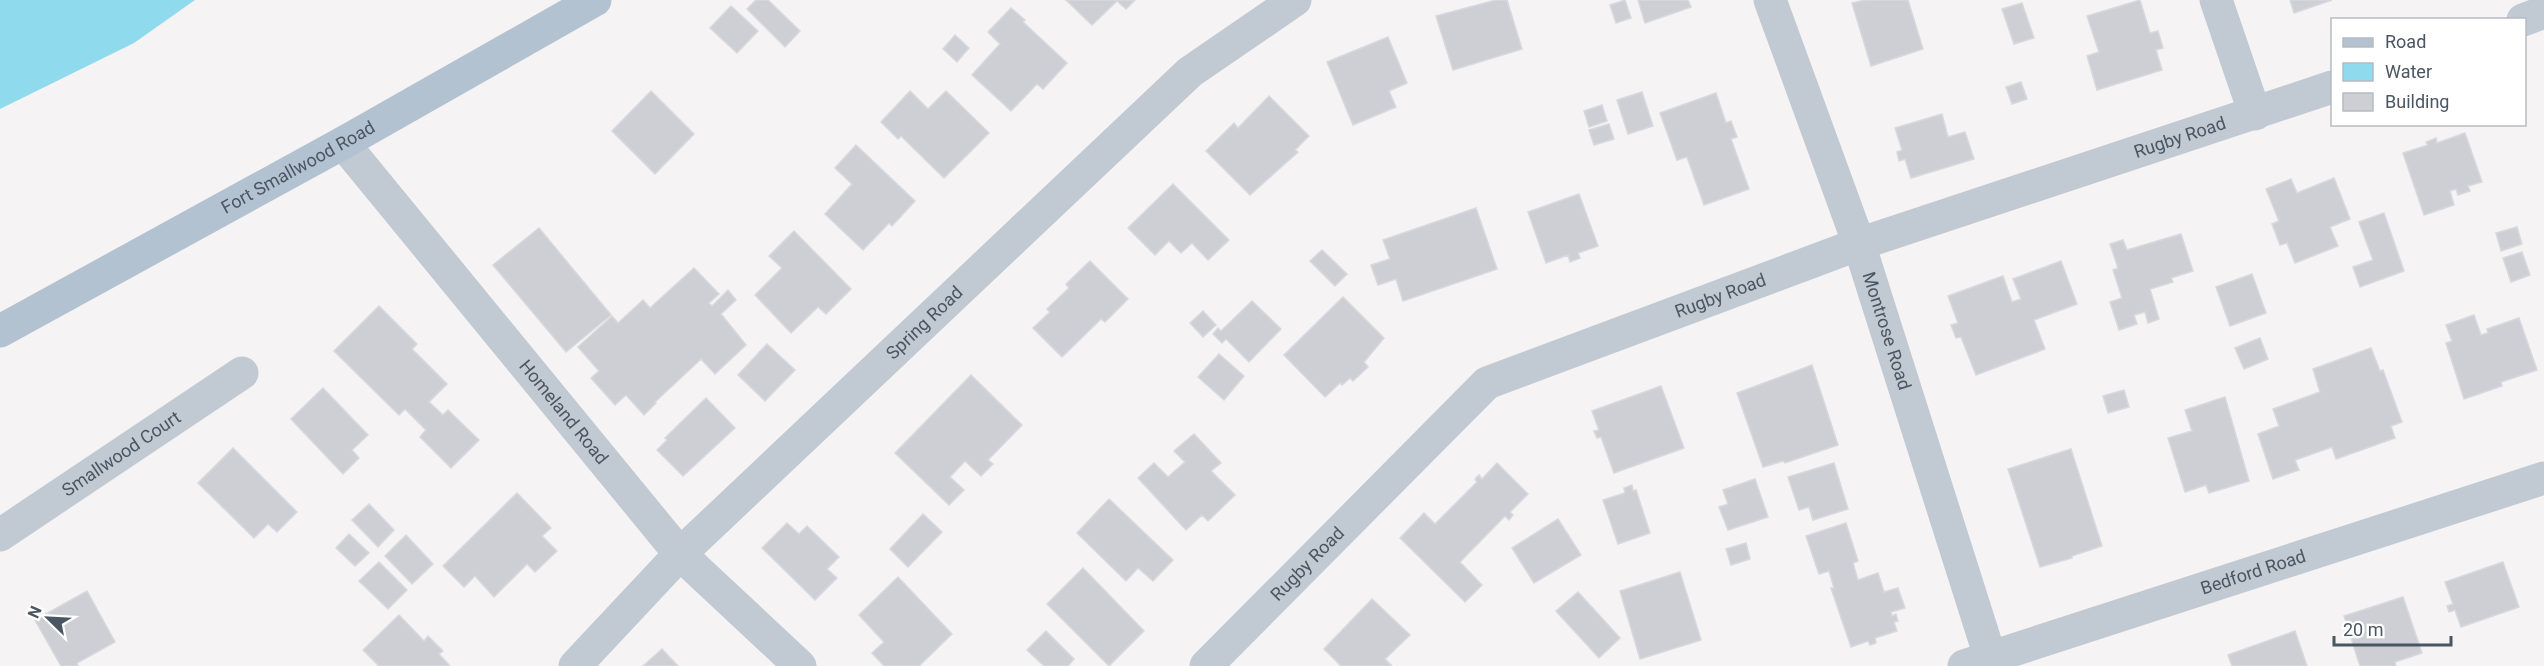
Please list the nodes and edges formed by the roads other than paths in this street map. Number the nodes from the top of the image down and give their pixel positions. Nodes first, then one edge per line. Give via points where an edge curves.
1 (596, 0) edge
2 (1295, 0) edge
3 (1770, 0) edge
4 (2216, 0) edge
5 (2544, 12) edge
6 (2526, 19) edge
7 (2331, 87) edge
8 (2255, 114) junction
9 (343, 143) junction
10 (1859, 244) junction
11 (0, 331) edge
12 (242, 373) dead end
13 (2544, 478) edge
14 (0, 535) edge
15 (680, 554) junction
16 (1982, 663) edge
17 (575, 666) edge
18 (800, 666) edge
19 (1206, 666) edge

1 - 9 main road, Fort Smallwood Road
2 - 15 street, Spring Road via 1190,72
3 - 10 street, Montrose Road
4 - 8 street
5 - 6 street
7 - 8 street, Rugby Road
8 - 10 street, Rugby Road
9 - 11 main road, Fort Smallwood Road
9 - 15 street, Homeland Road
10 - 16 street, Montrose Road
10 - 19 street, Rugby Road via 1487,383
12 - 14 street, Smallwood Court
13 - 16 street, Bedford Road
15 - 17 street, Spring Road
15 - 18 street, Homeland Road

